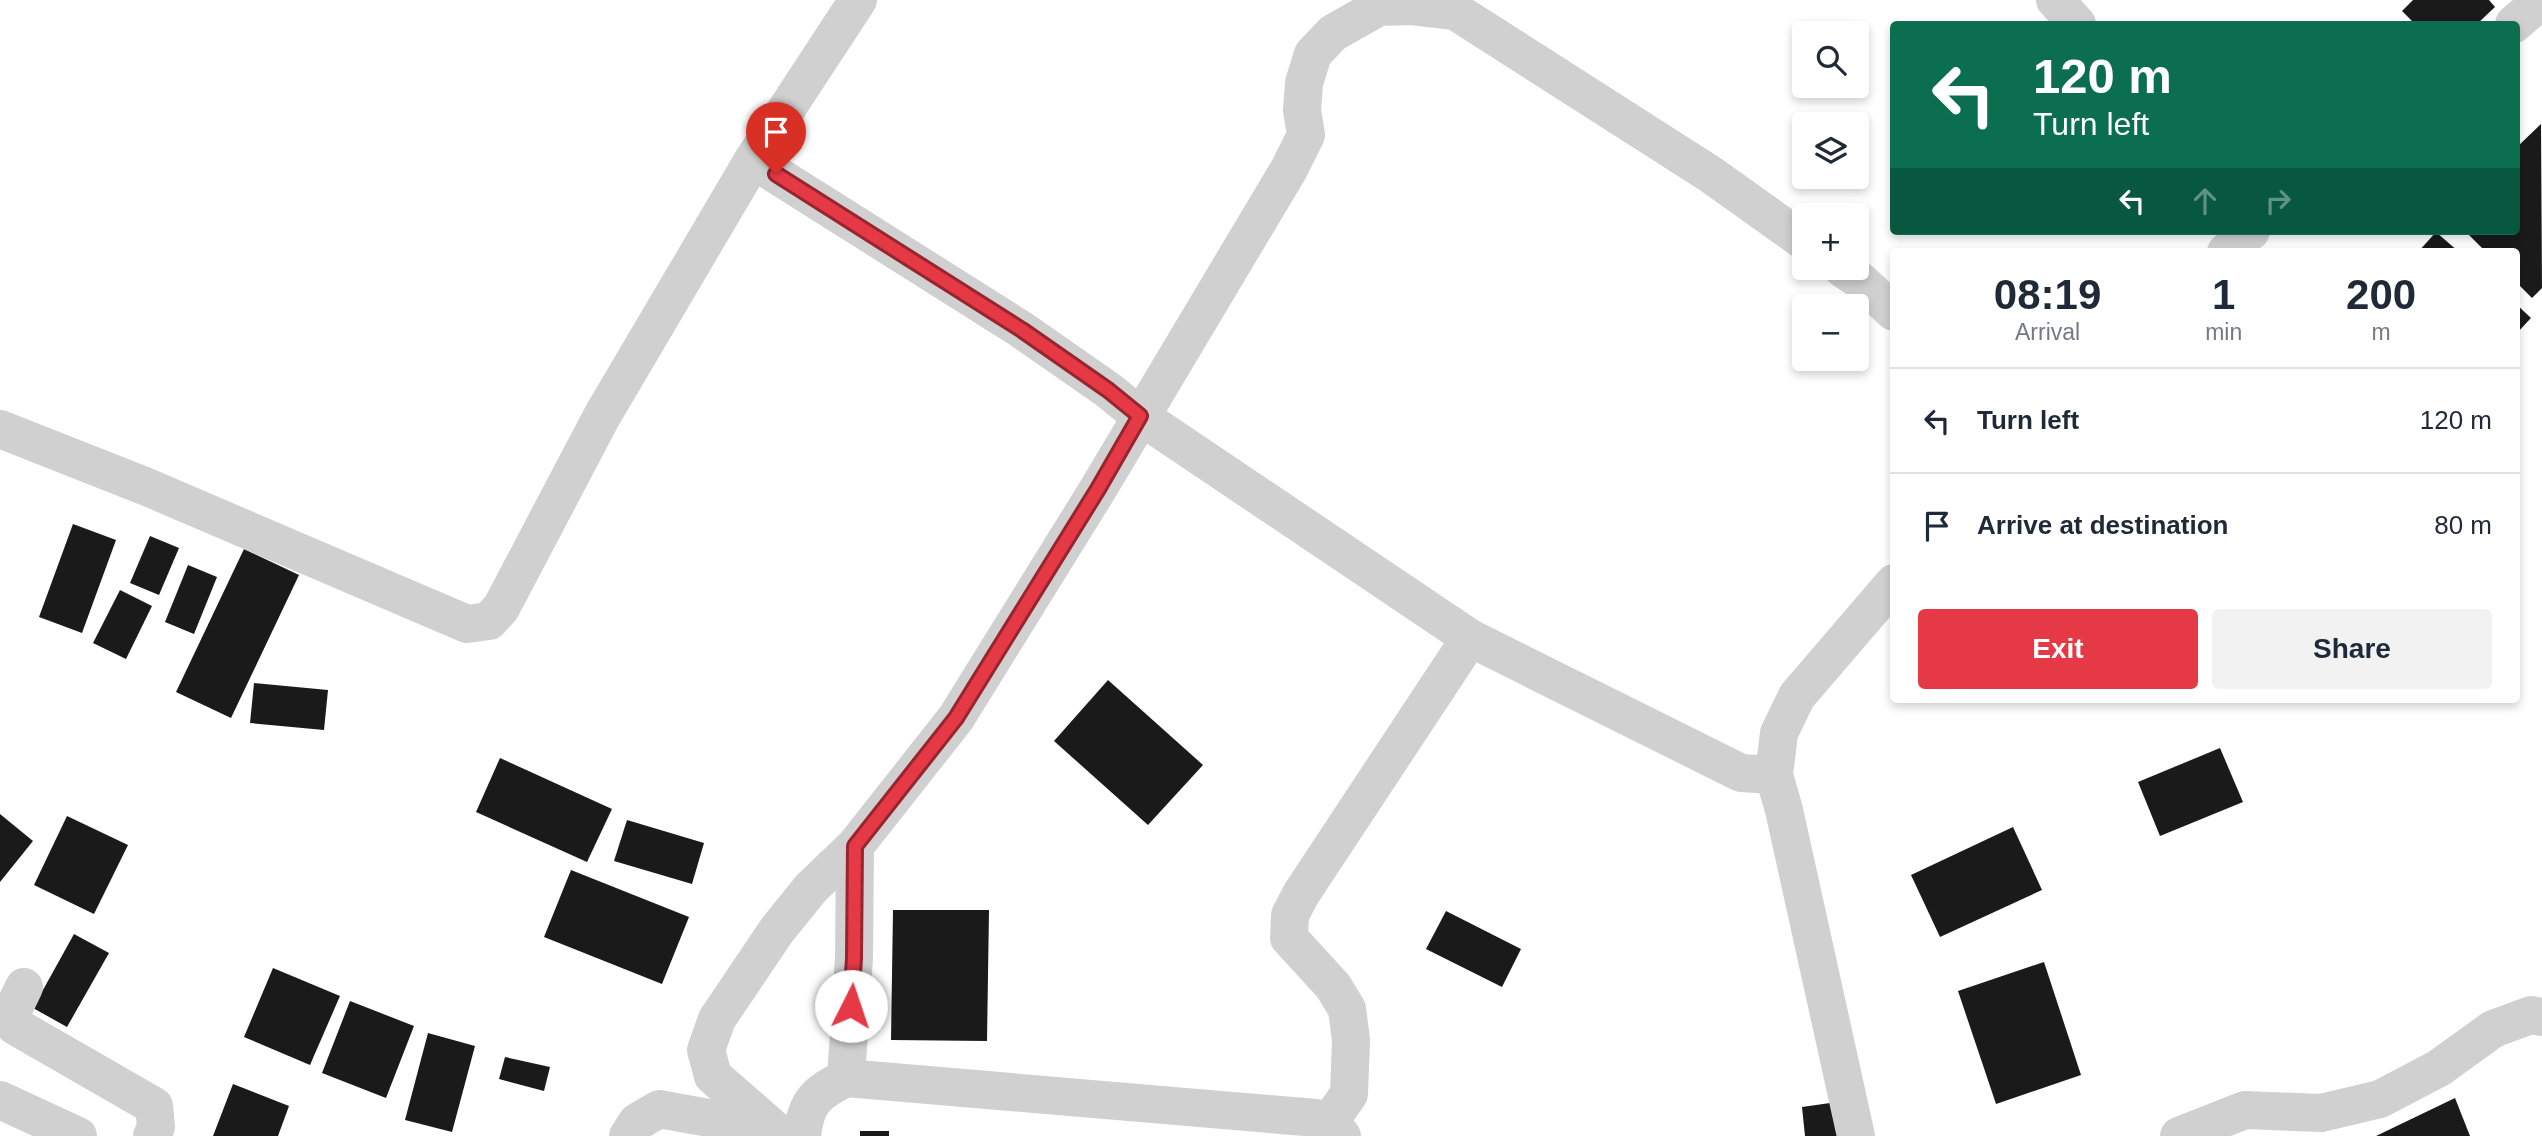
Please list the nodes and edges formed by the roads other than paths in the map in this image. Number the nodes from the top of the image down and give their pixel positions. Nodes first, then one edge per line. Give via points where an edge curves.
1 (858, 0) edge
2 (2055, 0) edge
3 (2074, 21) edge
4 (753, 160) junction
5 (1792, 232) edge
6 (2246, 235) edge
7 (2231, 248) edge
8 (1857, 280) edge
9 (1890, 309) edge
10 (1140, 416) junction
11 (0, 429) edge
12 (1890, 588) edge
13 (1469, 639) junction
14 (1774, 775) junction
15 (855, 846) junction
16 (24, 987) dead end
17 (2542, 1017) edge
18 (846, 1078) junction
19 (0, 1100) edge
20 (2325, 1125) edge
21 (1336, 1128) edge
22 (788, 1134) edge
23 (78, 1136) edge
24 (152, 1136) edge
25 (628, 1136) edge
26 (1856, 1136) edge
27 (2179, 1136) edge

1 - 4 street
2 - 3 street
4 - 10 street via 1022,330
4 - 11 street via 602,416 501,608 489,621 467,624
5 - 10 street via 1710,174 1455,11 1379,7 1333,33 1313,54 1304,83 1306,135
6 - 7 street
8 - 9 street
10 - 13 street
10 - 15 street via 956,718
12 - 14 street via 1797,696 1779,733
13 - 14 street via 1741,773
13 - 21 street via 1290,915 1289,938 1333,986 1347,1009 1349,1094
14 - 26 street
15 - 18 street
15 - 22 street via 811,888 777,930 717,1019 706,1050 713,1076
16 - 24 street via 11,1014 15,1026 153,1105 156,1127
17 - 20 street via 2531,1015 2493,1029 2439,1068
18 - 21 street via 1316,1118
18 - 22 street via 821,1090
19 - 23 street
20 - 27 street via 2245,1110
22 - 25 street via 659,1109 637,1122

